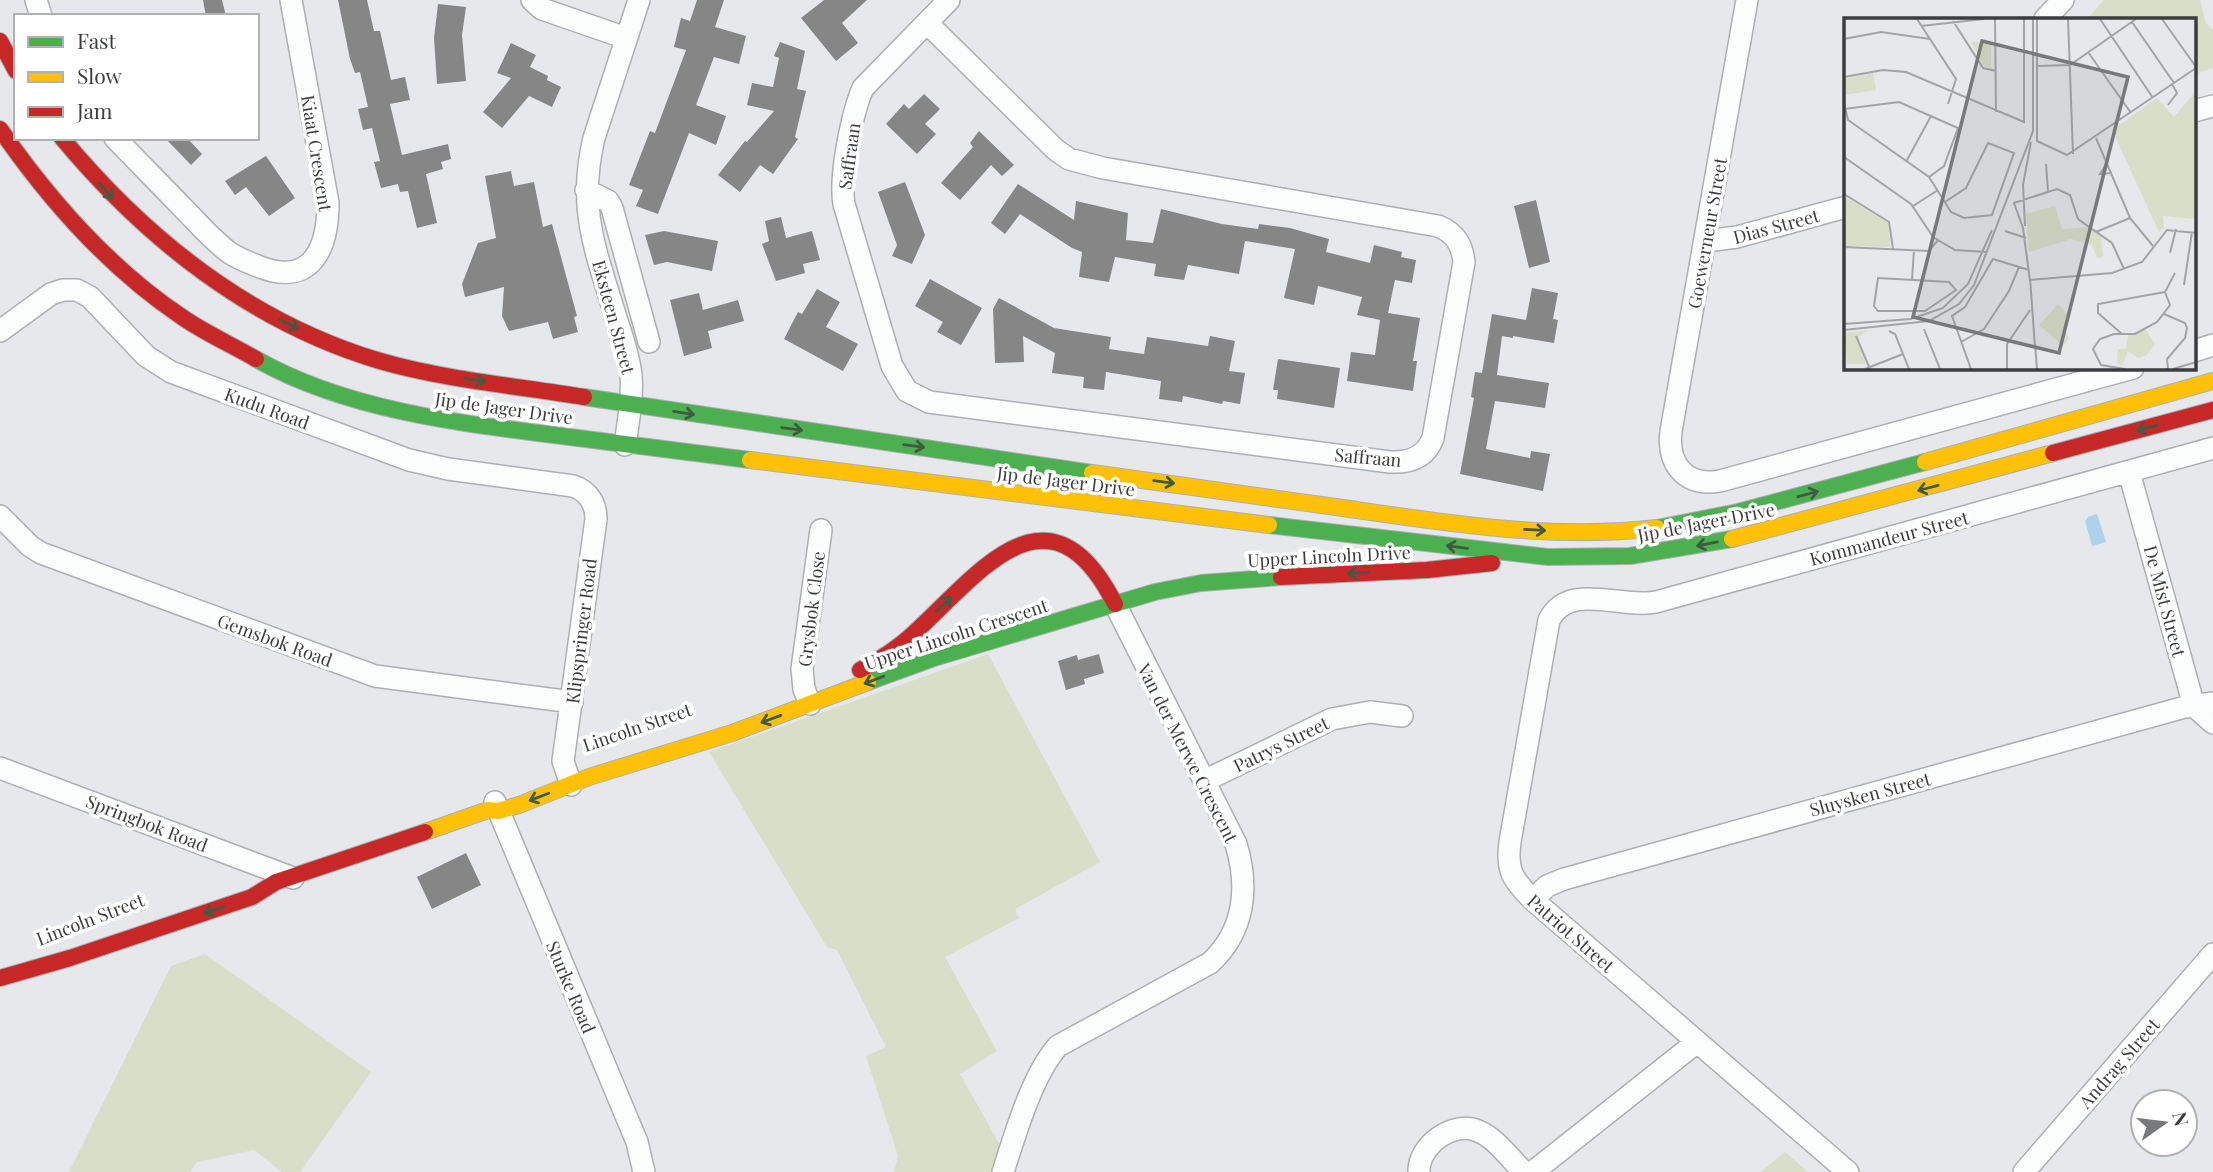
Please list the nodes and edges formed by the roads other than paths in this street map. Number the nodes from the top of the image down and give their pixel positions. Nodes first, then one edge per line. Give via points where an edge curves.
1 (290, 0) edge
2 (532, 0) edge
3 (639, 0) edge
4 (949, 0) edge
5 (1747, 0) edge
6 (2063, 0) edge
7 (2046, 18) edge
8 (927, 23) junction
9 (626, 38) junction
10 (0, 41) edge
11 (14, 67) edge
12 (2213, 106) edge
13 (2196, 110) edge
14 (0, 129) edge
15 (64, 140) edge
16 (117, 140) edge
17 (586, 190) junction
18 (1844, 208) edge
19 (1706, 241) junction
20 (0, 331) edge
21 (649, 342) dead end
22 (2213, 345) edge
23 (2196, 350) edge
24 (2129, 369) edge
25 (2213, 381) edge
26 (630, 405) junction
27 (2213, 410) edge
28 (625, 445) junction
29 (2213, 448) edge
30 (2129, 471) junction
31 (573, 486) joint
32 (0, 516) edge
33 (821, 530) dead end
34 (1078, 552) junction
35 (1548, 557) junction
36 (1081, 579) dead end
37 (1074, 600) dead end
38 (1563, 603) joint
39 (1115, 604) junction
40 (1063, 619) junction
41 (789, 698) junction
42 (572, 702) junction
43 (2203, 705) edge
44 (1402, 716) dead end
45 (2213, 723) edge
46 (685, 731) dead end
47 (0, 768) edge
48 (545, 778) dead end
49 (569, 778) junction
50 (1204, 781) junction
51 (497, 804) junction
52 (285, 880) junction
53 (247, 881) dead end
54 (211, 894) dead end
55 (1533, 900) junction
56 (2213, 954) edge
57 (0, 977) edge
58 (1697, 1042) junction
59 (644, 1172) edge
60 (1003, 1172) edge
61 (1419, 1172) edge
62 (1524, 1172) edge
63 (1532, 1172) edge
64 (1848, 1172) edge
65 (2025, 1172) edge

1 - 16 street, Kiaat Crescent via 328,203 325,235 307,266 285,274 230,253
2 - 9 street via 542,9
3 - 9 street, Eksteen Street
4 - 8 street, Saffraan
5 - 19 street, Goewerneur Street
6 - 7 street
8 - 8 street, Saffraan via 863,88 856,104 842,194 892,366 908,391 929,402 1390,462 1403,463 1424,453 1433,438 1464,262 1453,235 1438,226 1069,159
9 - 17 street, Eksteen Street via 594,138
10 - 11 main road
12 - 13 street
14 - 28 main road, Jip de Jager Drive via 34,178 123,271 182,317 275,370 351,398 448,422
15 -> 26 main road, Jip de Jager Drive via 122,208 172,251 268,314 346,350 408,369
17 - 21 street, Eksteen Street via 612,208
17 - 26 street, Eksteen Street via 592,237 627,353
18 - 19 street, Dias Street
19 - 24 street, Goewerneur Street via 1671,431 1676,466 1691,478 1720,481
20 - 31 street, Kudu Road via 51,294 77,290 90,297 154,362 180,376 419,463
22 - 23 street
26 -> 25 main road, Jip de Jager Drive via 1396,516 1579,532 1671,525 1758,507
26 - 28 street, Eksteen Street
27 -> 35 main road, Jip de Jager Drive via 1744,537 1630,556
35 -> 28 main road, Jip de Jager Drive
29 - 30 street, Kommandeur Street
30 - 38 street, Kommandeur Street via 1656,603 1576,598
30 - 43 street, De Mist Street
31 - 42 street, Klipspringer Road via 588,495 596,512
32 - 42 street, Gemsbok Road via 41,553 375,676
33 - 41 street, Grysbok Close via 802,669
34 - 36 main road
34 - 39 main road via 1108,588
41 -> 34 main road via 889,654 1005,551 1039,542
35 -> 39 main road, Upper Lincoln Drive via 1427,570 1201,583
37 - 40 main road
38 - 55 street, Patriot Street via 1549,620 1508,853 1512,877
39 - 40 main road, Upper Lincoln Crescent
39 - 50 street, Van der Merwe Crescent
40 -> 41 main road, Upper Lincoln Crescent
41 -> 49 main road, Lincoln Street via 732,733
42 - 49 street, Klipspringer Road via 563,761
43 - 45 street
43 - 55 street, Sluysken Street via 1564,879
44 - 50 street, Patrys Street via 1358,713 1332,719
46 - 49 main road, Lincoln Street
47 - 52 street, Springbok Road
48 - 49 main road, Lincoln Street
49 -> 51 main road, Lincoln Street
50 - 60 street, Van der Merwe Crescent via 1236,844 1243,874 1242,904 1233,933 1219,955 1201,969 1058,1046 1036,1083
51 - 52 main road, Lincoln Street
51 - 59 street, Sturke Road via 637,1142
52 - 53 main road, Lincoln Street
52 -> 57 main road, Lincoln Street via 252,897
54 - 57 main road, Lincoln Street
55 - 58 street, Patriot Street
56 - 65 street, Andrag Street
58 - 63 street
58 - 64 street, Patriot Street
61 - 62 street via 1423,1151 1432,1142 1466,1128 1487,1136

